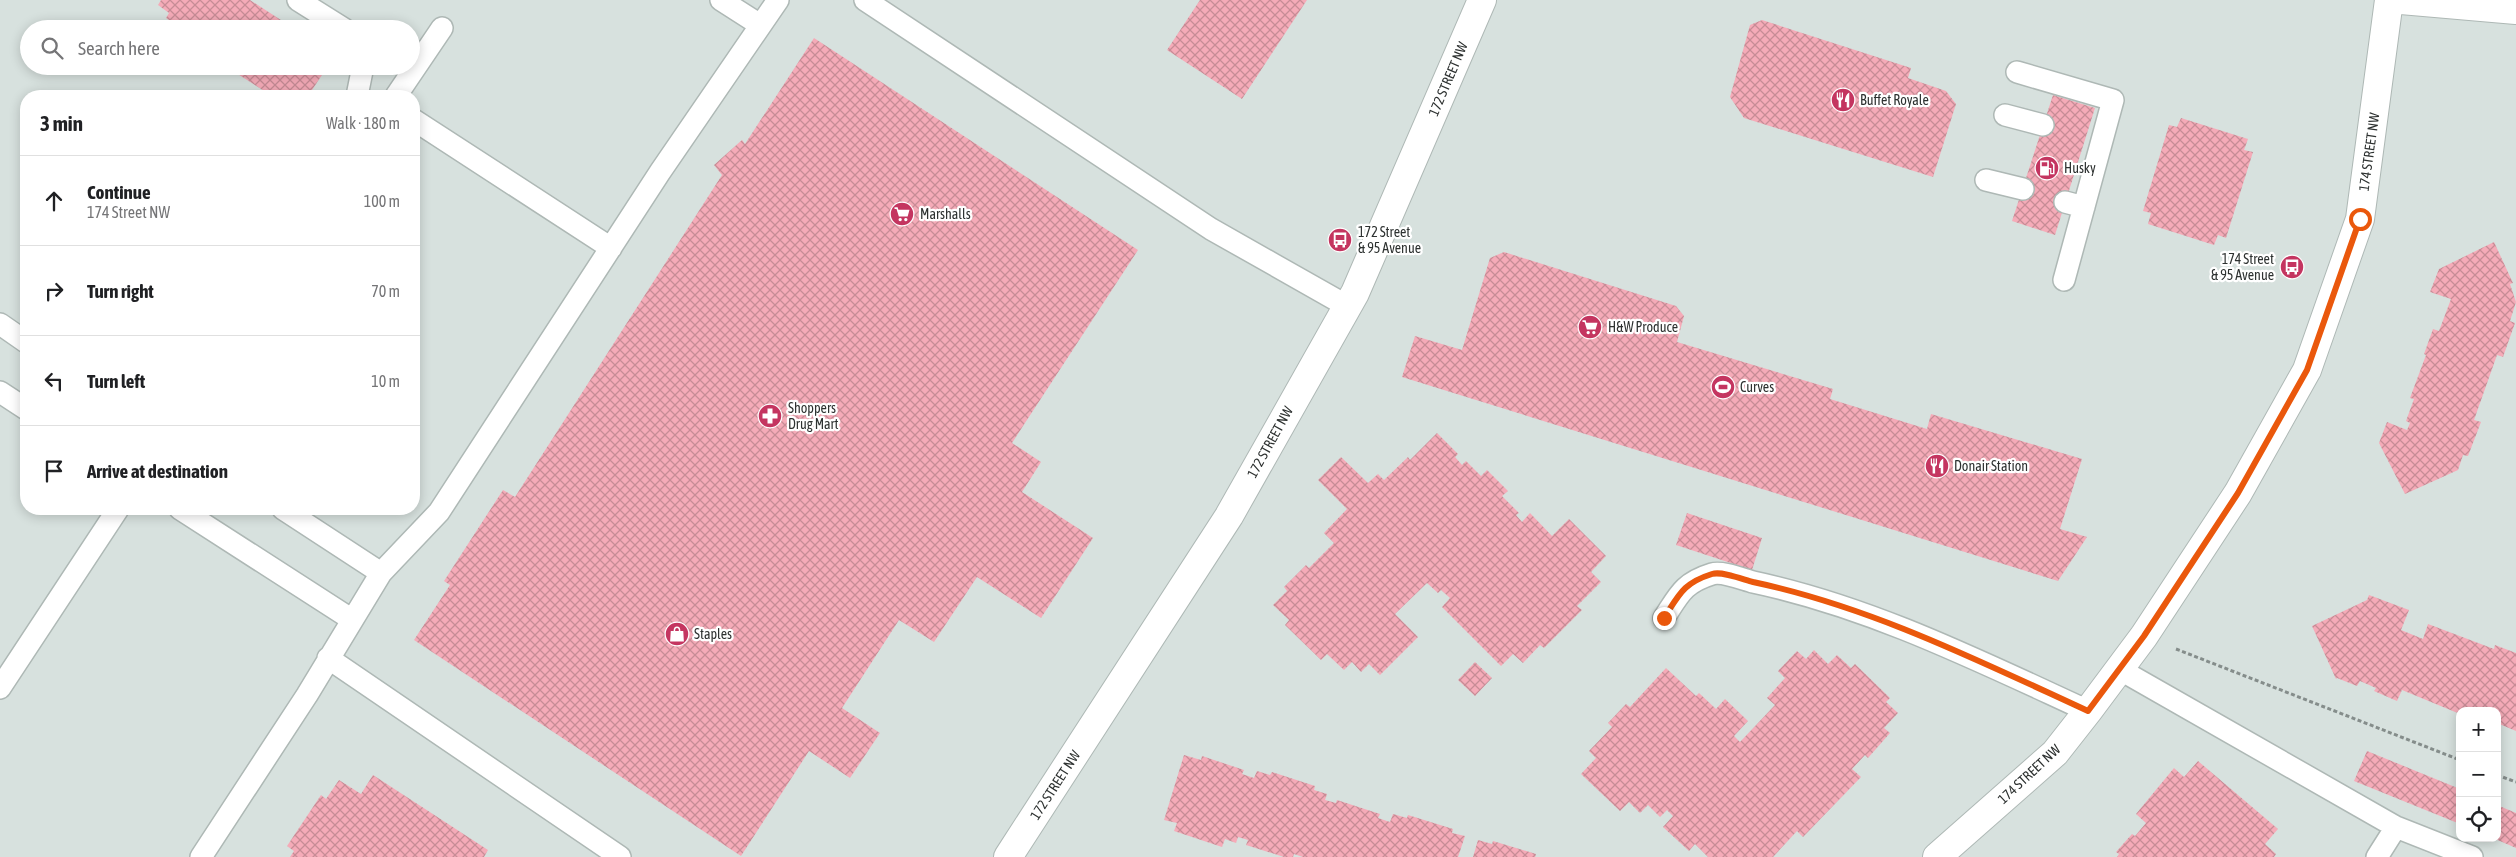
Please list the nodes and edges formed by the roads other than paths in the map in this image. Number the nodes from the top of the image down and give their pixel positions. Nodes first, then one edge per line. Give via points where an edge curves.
1 (298, 0) edge
2 (721, 0) edge
3 (778, 0) edge
4 (865, 0) edge
5 (1482, 0) edge
6 (2389, 0) edge
7 (2401, 0) edge
8 (2516, 10) edge
9 (330, 20) edge
10 (760, 25) junction
11 (442, 28) dead end
12 (420, 61) edge
13 (2017, 72) dead end
14 (361, 75) edge
15 (410, 75) edge
16 (358, 90) edge
17 (400, 90) edge
18 (2005, 115) dead end
19 (420, 124) edge
20 (2043, 125) dead end
21 (1986, 180) dead end
22 (2023, 189) dead end
23 (611, 248) junction
24 (2064, 280) dead end
25 (1347, 306) junction
26 (0, 324) edge
27 (20, 338) edge
28 (0, 392) edge
29 (20, 405) edge
30 (114, 515) edge
31 (189, 515) edge
32 (292, 515) edge
33 (382, 573) junction
34 (1664, 618) dead end
35 (351, 619) junction
36 (328, 658) junction
37 (2119, 669) junction
38 (0, 688) edge
39 (2088, 711) junction
40 (2396, 826) junction
41 (202, 857) edge
42 (620, 857) edge
43 (1008, 857) edge
44 (1937, 857) edge
45 (2377, 857) edge
46 (2472, 857) edge

1 - 9 lane
2 - 10 lane
3 - 10 lane
4 - 25 lane via 1211,229
5 - 25 street, 172 STREET NW
6 - 37 street, 174 STREET NW via 2360,219 2307,370 2238,493
7 - 8 street
10 - 23 lane
11 - 12 lane
13 - 24 lane via 2113,100 2095,137 2075,205
14 - 16 lane
15 - 17 lane
18 - 20 lane
19 - 23 lane
21 - 22 lane
23 - 33 lane via 438,512
25 - 43 street, 172 STREET NW via 1229,516
26 - 27 lane
28 - 29 lane
30 - 38 lane
31 - 35 lane
32 - 33 lane
33 - 35 lane
34 - 39 lane via 1685,587 1714,573 1779,587 1857,611 1931,639
35 - 36 lane
36 - 41 lane
36 - 42 lane
37 - 39 street, 174 STREET NW
37 - 40 lane
39 - 44 street, 174 STREET NW via 2055,753
40 - 45 lane
40 - 46 lane

